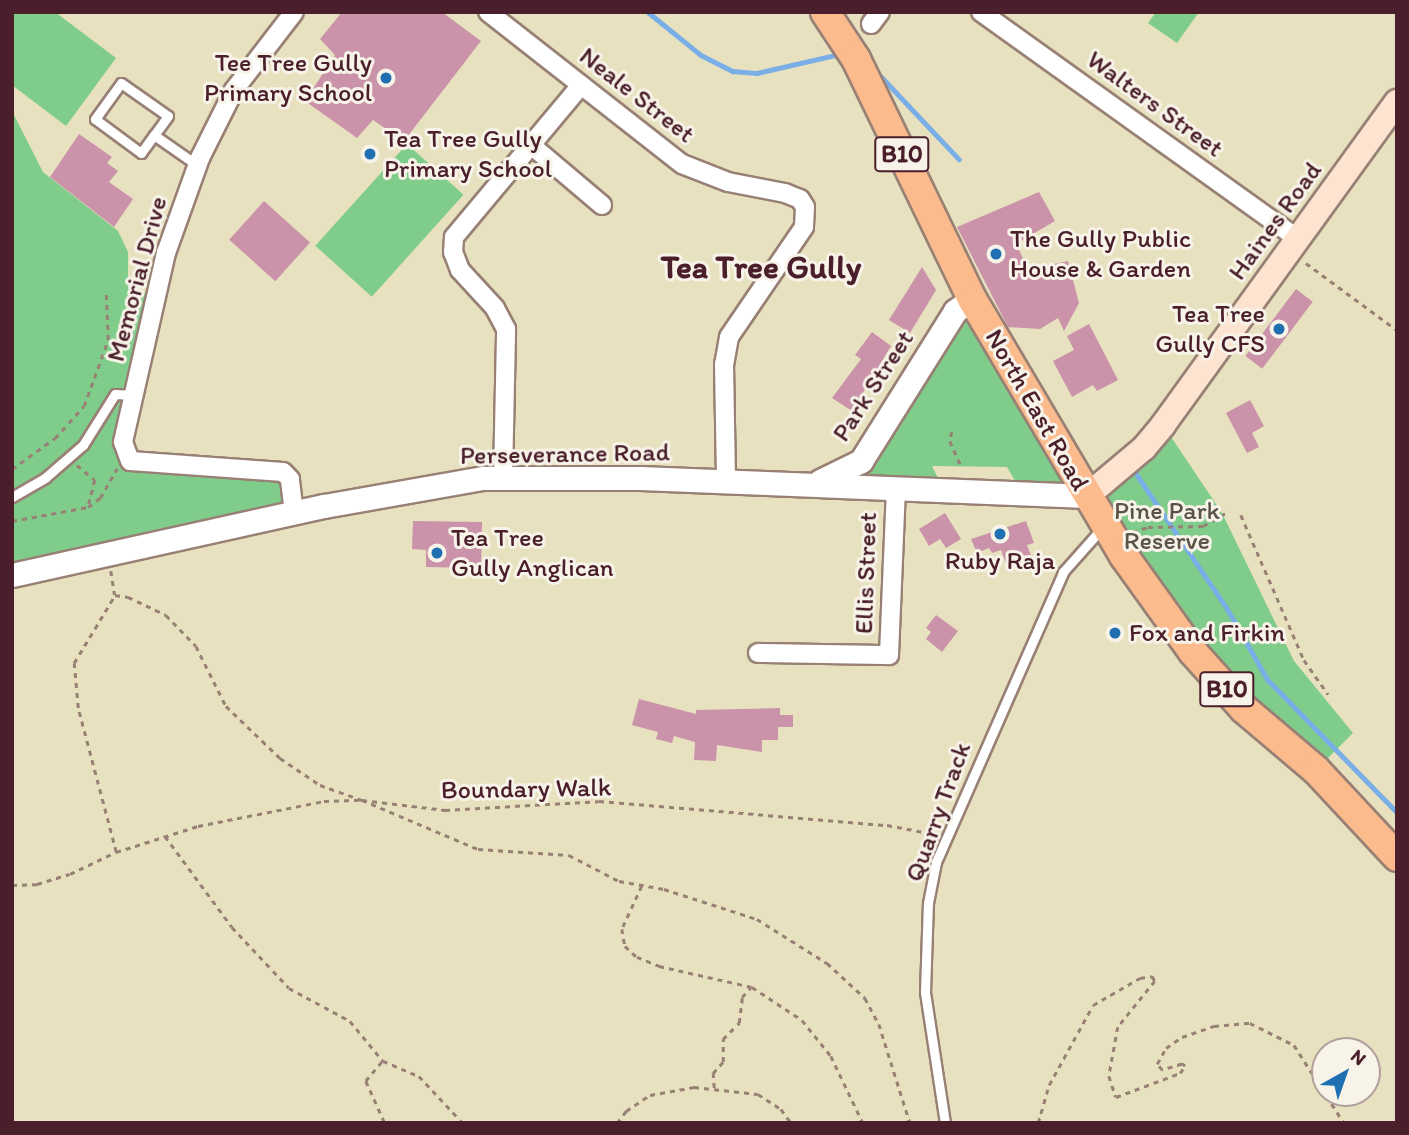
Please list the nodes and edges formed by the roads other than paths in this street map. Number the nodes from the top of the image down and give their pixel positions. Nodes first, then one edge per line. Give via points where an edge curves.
1 (294, 12) edge
2 (488, 12) edge
3 (825, 12) edge
4 (981, 12) edge
5 (581, 85) junction
6 (1393, 117) edge
7 (154, 135) junction
8 (531, 145) junction
9 (197, 165) junction
10 (602, 205) dead end
11 (1293, 245) junction
12 (972, 299) junction
13 (134, 395) junction
14 (861, 461) junction
15 (503, 478) junction
16 (726, 482) junction
17 (806, 485) junction
18 (873, 487) junction
19 (896, 488) junction
20 (1087, 496) junction
21 (12, 497) edge
22 (294, 513) junction
23 (1105, 524) junction
24 (12, 575) edge
25 (758, 653) dead end
26 (1397, 857) edge
27 (944, 1123) edge

1 - 9 street, Memorial Drive via 234,90
2 - 5 street, Neale Street
3 - 12 main road, North East Road / B10 via 856,59
4 - 11 street, Walters Street
5 - 8 street
5 - 16 street, Neale Street via 682,164 728,182 785,193 800,199 804,207 804,227 729,338 724,364
6 - 11 main road, Haines Road
7 - 7 lane via 168,116 121,83 94,119 141,153
7 - 9 lane
8 - 10 street
8 - 15 street via 454,237 453,252 460,270 495,307 506,329
9 - 13 street, Memorial Drive via 166,253
11 - 20 main road, Haines Road via 1163,425 1144,448
12 - 14 street, Park Street via 955,311
12 - 20 main road, North East Road / B10
13 - 21 lane via 115,394 70,458
13 - 22 street, Memorial Drive via 123,442 130,461 283,472 290,480
14 - 17 street, Park Street via 836,477
14 - 18 street via 864,477
15 - 16 street, Perseverance Road
15 - 22 street, Perseverance Road
16 - 17 street, Perseverance Road
17 - 18 street, Perseverance Road
18 - 19 street, Perseverance Road
19 - 20 street, Perseverance Road
19 - 25 street, Ellis Street via 889,655
20 - 23 main road, North East Road / B10
22 - 24 street, Perseverance Road
23 - 26 main road, North East Road / B10 via 1193,652 1244,709 1316,769
23 - 27 lane, Quarry Track via 1063,572 946,837 928,903 926,992

